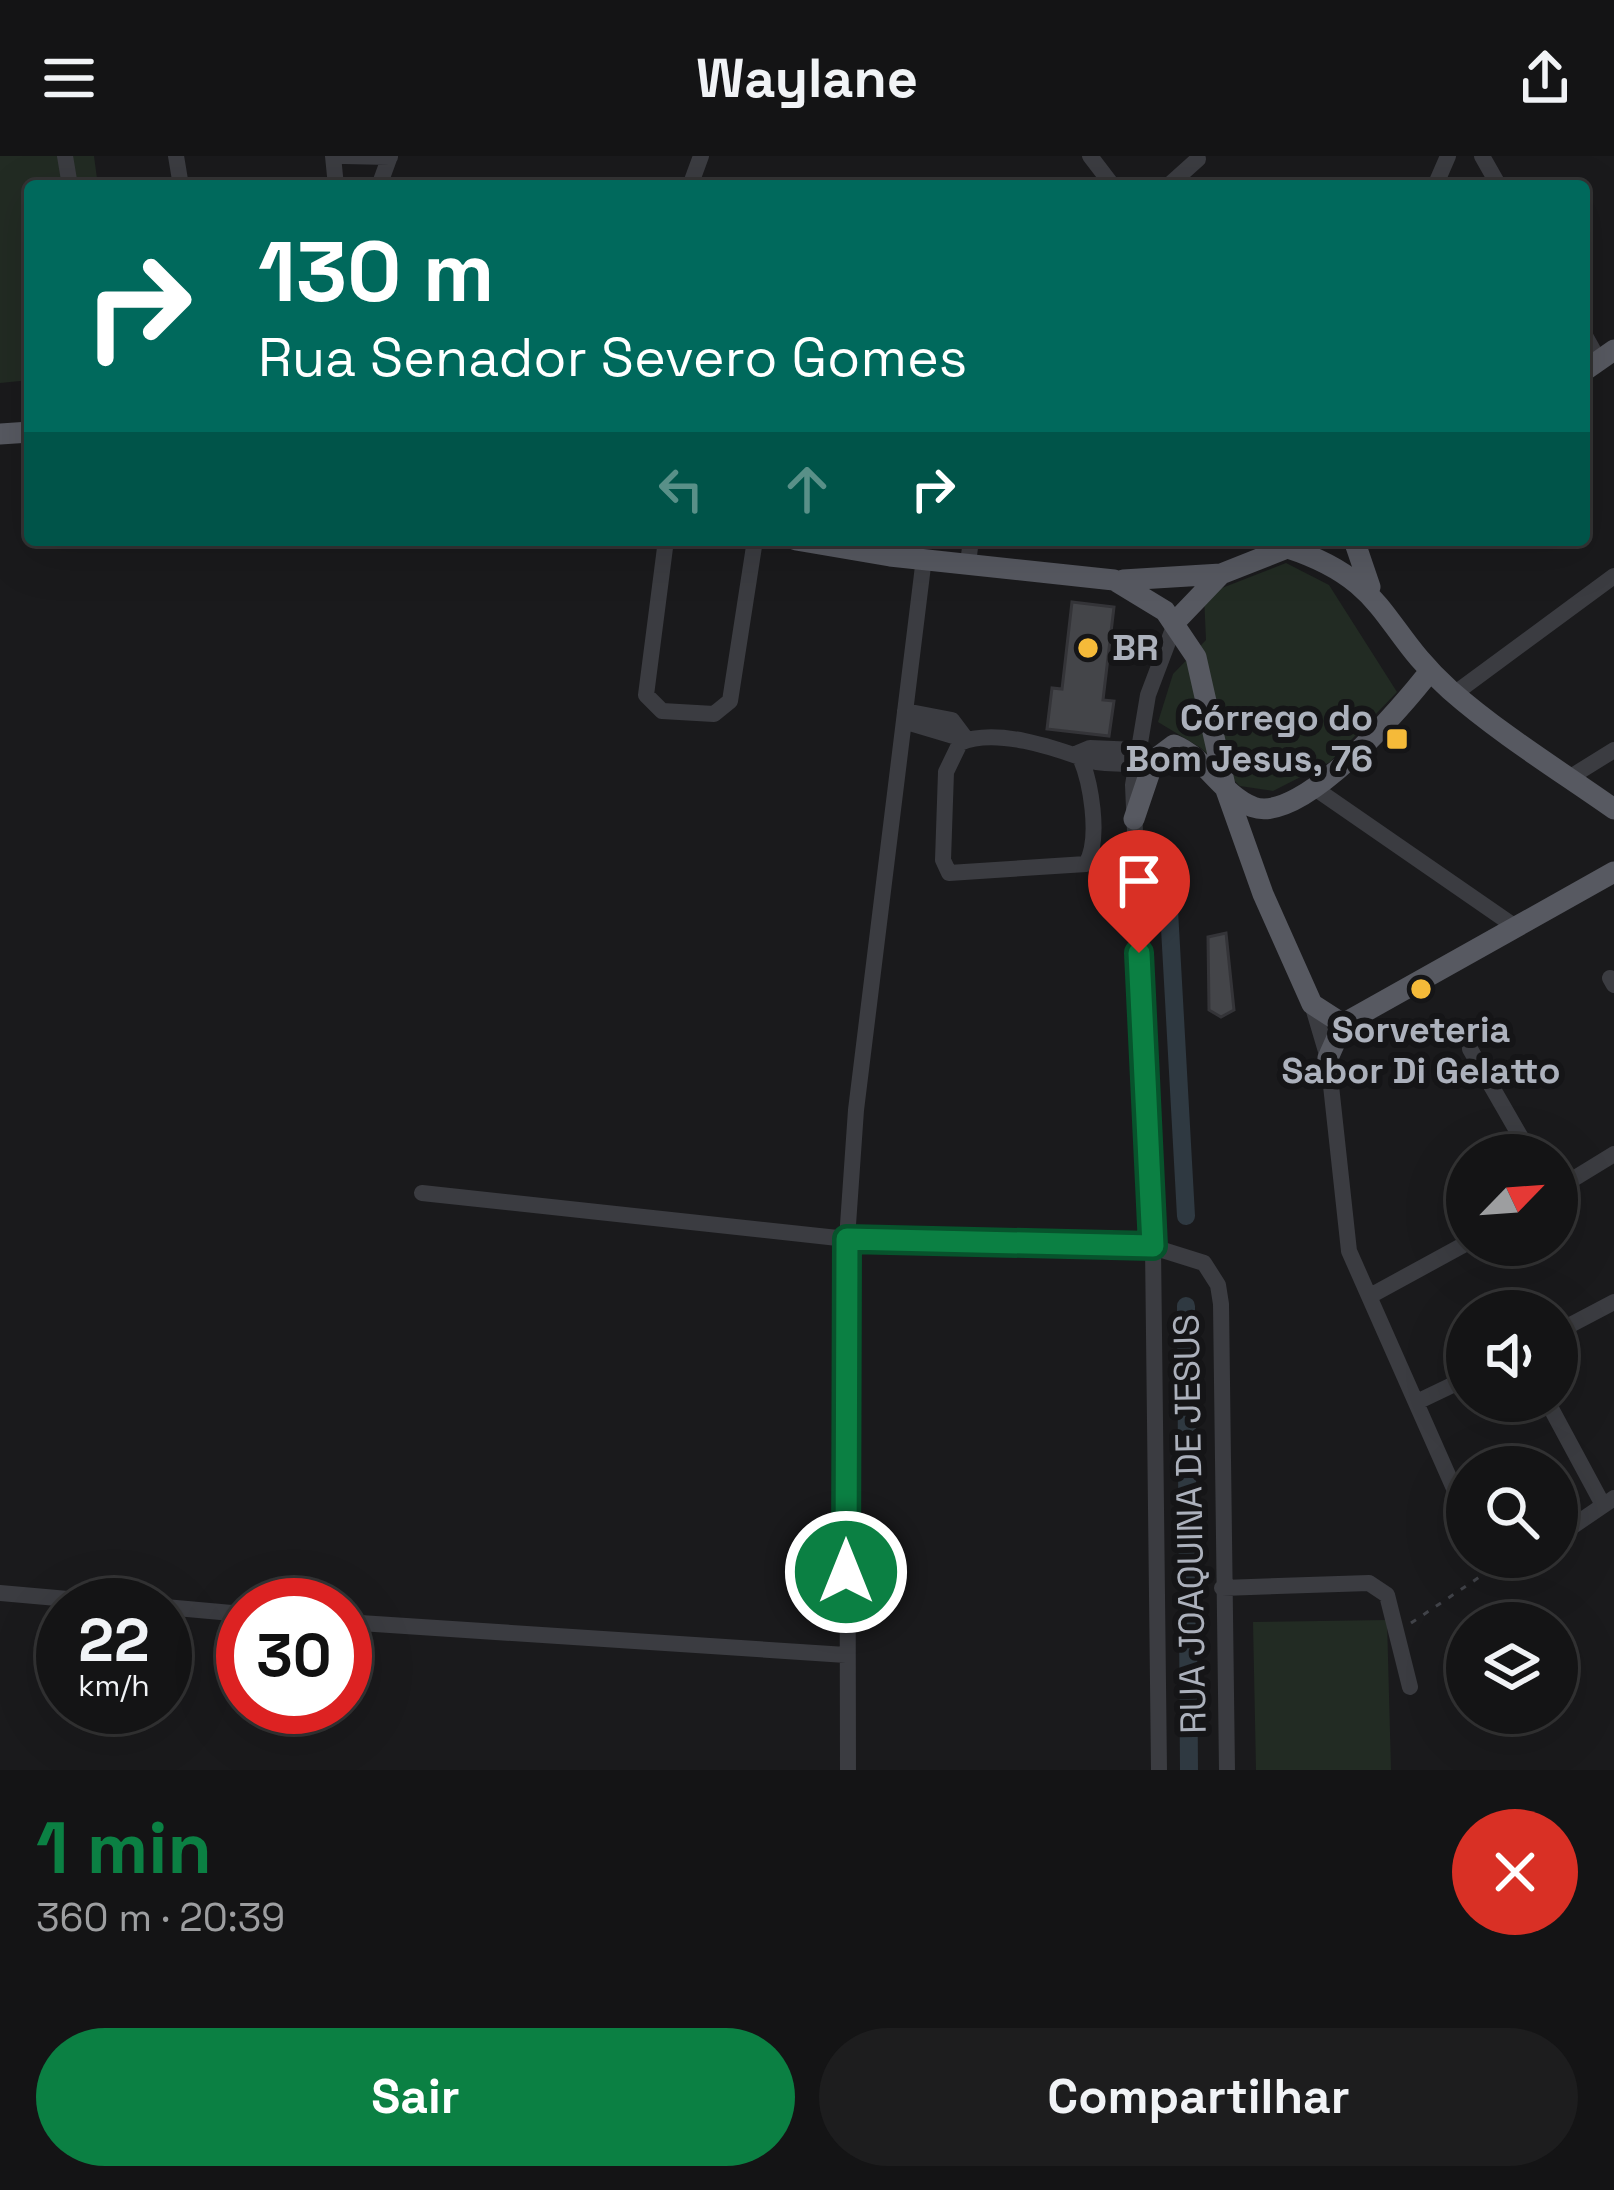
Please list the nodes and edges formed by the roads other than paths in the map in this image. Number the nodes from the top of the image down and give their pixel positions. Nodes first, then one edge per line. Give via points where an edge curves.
1 (344, 156) edge
2 (1090, 156) edge
3 (390, 157) edge
4 (1198, 159) dead end
5 (1108, 180) edge
6 (1175, 180) edge
7 (665, 546) edge
8 (754, 546) edge
9 (836, 546) edge
10 (970, 546) edge
11 (1286, 546) edge
12 (1302, 546) edge
13 (1356, 546) edge
14 (924, 559) junction
15 (968, 563) junction
16 (1221, 574) junction
17 (1614, 576) edge
18 (1114, 580) junction
19 (1372, 592) junction
20 (1176, 621) junction
21 (1430, 671) junction
22 (1454, 694) junction
23 (904, 716) junction
24 (967, 740) junction
25 (1614, 750) edge
26 (1078, 753) junction
27 (1136, 757) junction
28 (1569, 778) junction
29 (1313, 787) junction
30 (1226, 790) junction
31 (1614, 809) edge
32 (1133, 819) junction
33 (1614, 872) edge
34 (1517, 928) junction
35 (1312, 1004) junction
36 (1343, 1024) junction
37 (1470, 1049) dead end
38 (1328, 1058) junction
39 (1519, 1134) edge
40 (1614, 1154) edge
41 (1578, 1176) edge
42 (422, 1193) dead end
43 (847, 1239) junction
44 (1153, 1246) junction
45 (1446, 1255) edge
46 (1370, 1296) junction
47 (1614, 1302) edge
48 (1578, 1321) edge
49 (1446, 1388) edge
50 (1419, 1401) junction
51 (1560, 1422) edge
52 (1446, 1467) edge
53 (1608, 1502) edge
54 (1578, 1523) edge
55 (1222, 1588) junction
56 (0, 1594) edge
57 (36, 1597) edge
58 (372, 1624) edge
59 (846, 1655) junction
60 (1410, 1687) dead end
61 (848, 1770) edge
62 (1159, 1770) edge
63 (1227, 1770) edge

1 - 3 street
2 - 5 street
4 - 6 street
7 - 8 street via 646,695 662,711 714,714 730,701
9 - 14 main road
10 - 15 street
11 - 16 main road
12 - 19 main road
13 - 19 main road
14 - 15 main road
14 - 23 street
15 - 18 main road
16 - 18 main road
16 - 20 main road
17 - 22 street
18 - 20 main road
19 - 21 main road
20 - 27 street, RUA JOAQUINA DE JESUS
20 - 30 main road via 1196,657
21 - 22 main road
21 - 29 main road via 1392,721
22 - 28 main road
23 - 24 street
23 - 43 street
24 - 26 street
24 - 26 street via 953,750 946,772 943,860 955,876 1086,864 1088,779
25 - 28 street
26 - 27 street
27 - 32 street, RUA JOAQUINA DE JESUS
28 - 31 main road
29 - 30 main road via 1266,810
29 - 34 street
30 - 32 main road via 1185,749 1166,746
30 - 35 main road
32 - 44 street, RUA JOAQUINA DE JESUS
33 - 34 main road
34 - 36 main road
35 - 36 main road
35 - 38 street
36 - 38 main road
37 - 39 street
38 - 46 street via 1345,1234
40 - 41 street
42 - 43 street
43 - 44 street
43 - 59 street
44 - 55 street, RUA JOAQUINA DE JESUS via 1204,1263 1218,1285
44 - 62 street, RUA JOAQUINA DE JESUS
45 - 46 street
46 - 50 street
47 - 48 street
49 - 50 street
50 - 52 street
51 - 53 street
53 - 54 street
55 - 60 street via 1369,1583 1387,1594
55 - 63 street, RUA JOAQUINA DE JESUS
56 - 57 street
58 - 59 street
59 - 61 street

